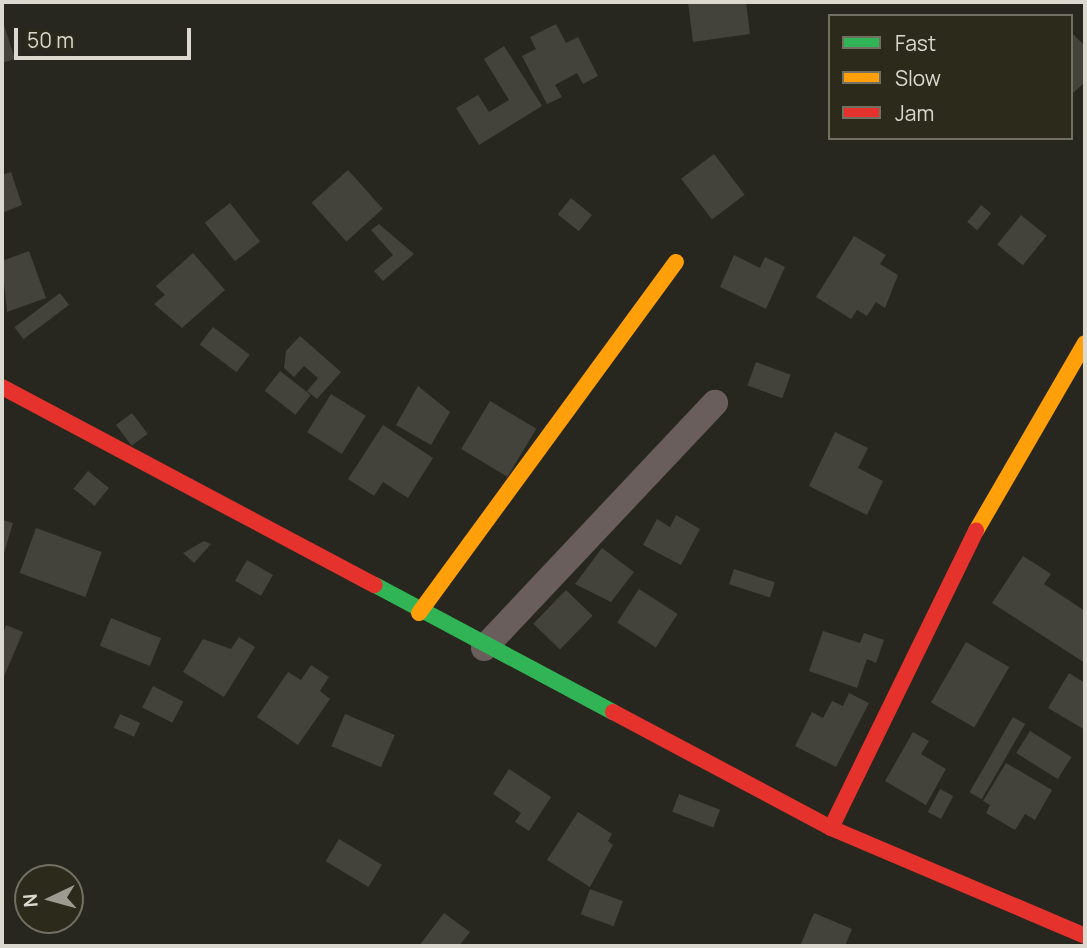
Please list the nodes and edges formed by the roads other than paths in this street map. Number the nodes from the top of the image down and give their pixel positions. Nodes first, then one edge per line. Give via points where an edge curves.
1 (676, 262) dead end
2 (1085, 343) edge
3 (2, 387) edge
4 (715, 403) dead end
5 (419, 613) junction
6 (484, 648) junction
7 (831, 828) junction
8 (1085, 936) edge

1 - 5 street
2 - 7 street via 994,494
3 - 5 street
4 - 6 street
5 - 6 street
6 - 7 street
7 - 8 street

